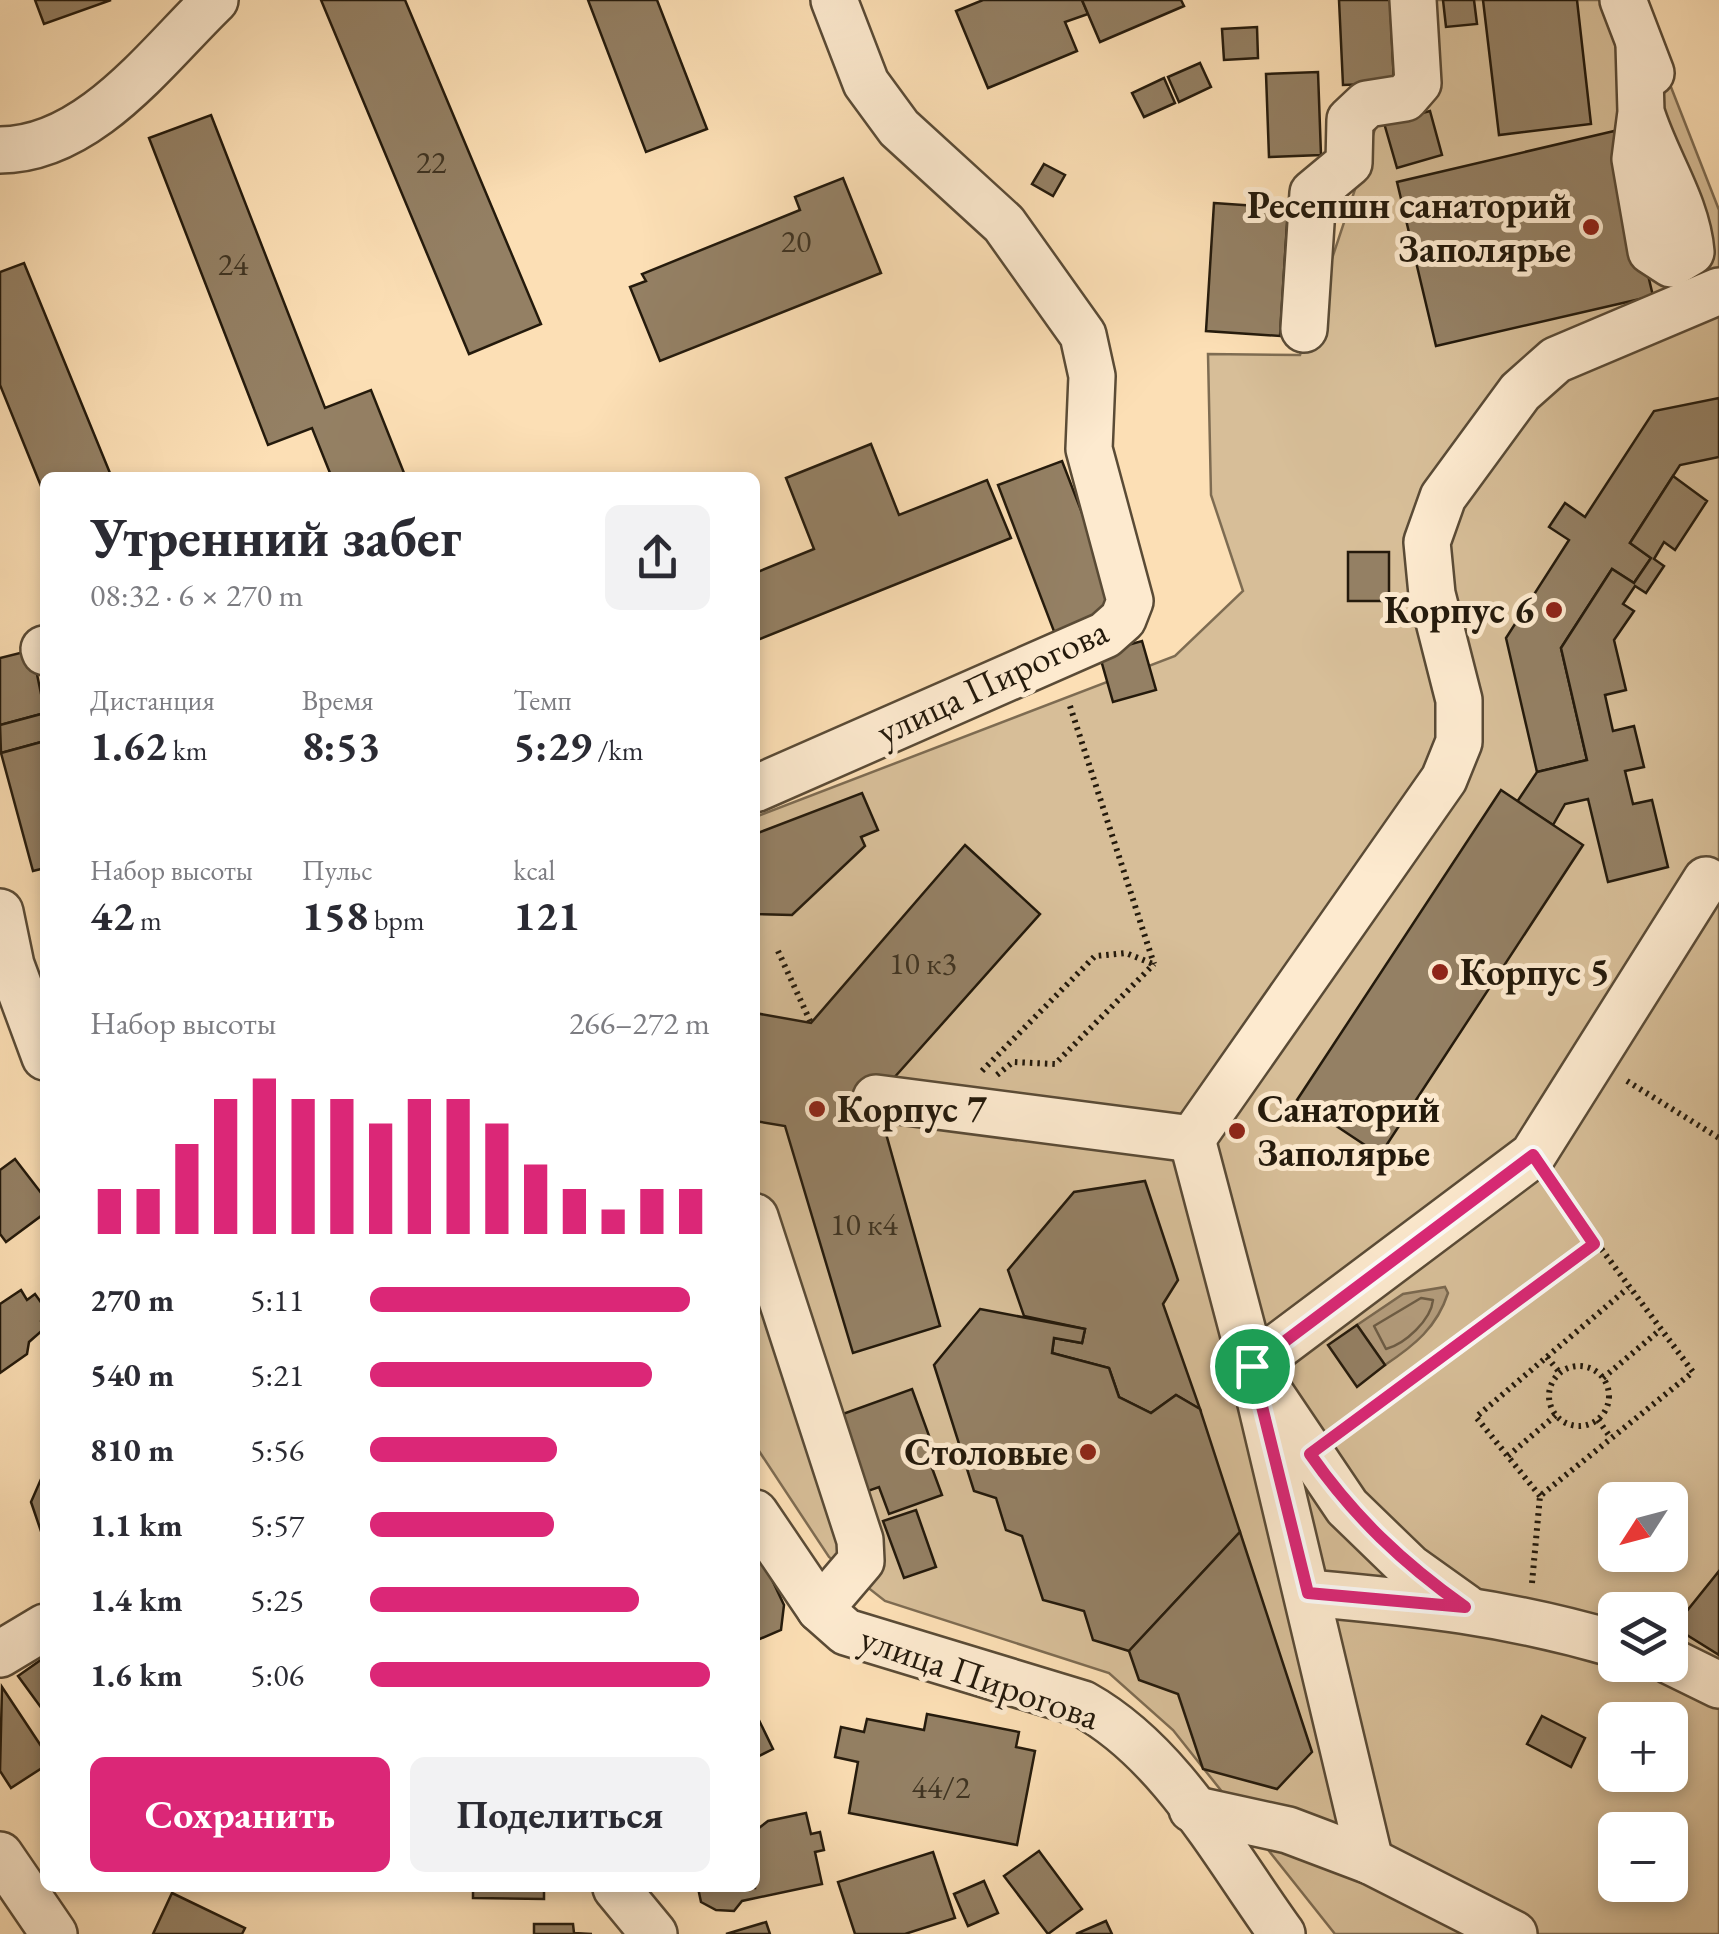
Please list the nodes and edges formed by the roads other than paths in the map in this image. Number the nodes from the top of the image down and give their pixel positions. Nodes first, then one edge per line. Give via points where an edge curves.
1 (214, 0) edge
2 (834, 0) edge
3 (1413, 0) edge
4 (1623, 0) edge
5 (1640, 44) junction
6 (1640, 112) dead end
7 (0, 150) edge
8 (1719, 231) edge
9 (1719, 291) edge
10 (1304, 328) dead end
11 (760, 786) edge
12 (1706, 880) dead end
13 (0, 912) edge
14 (40, 1044) edge
15 (876, 1098) dead end
16 (1192, 1139) junction
17 (760, 1232) edge
18 (1252, 1366) junction
19 (760, 1520) edge
20 (1308, 1593) junction
21 (1465, 1607) junction
22 (820, 1609) junction
23 (40, 1630) edge
24 (1598, 1639) edge
25 (0, 1654) edge
26 (1688, 1670) edge
27 (1719, 1685) edge
28 (1192, 1809) junction
29 (0, 1855) edge
30 (1370, 1861) junction
31 (619, 1892) edge
32 (54, 1934) edge
33 (654, 1934) edge
34 (1282, 1934) edge
35 (1514, 1934) edge

1 - 7 street via 91,117 58,138
2 - 11 street, улица Пирогова via 866,83 899,128 1004,224 1083,335 1092,376 1089,449 1130,601 1105,636
3 - 10 street via 1418,82 1406,98 1367,104 1350,120 1349,163 1312,193
4 - 5 street
5 - 6 street
5 - 8 street
9 - 16 street via 1556,360 1520,392 1444,497 1427,542 1432,594 1459,700 1459,742 1444,779
12 - 18 street via 1533,1155
13 - 14 street
15 - 16 street
16 - 18 street
17 - 22 street via 860,1540 861,1562
18 - 20 street
18 - 21 street via 1347,1507 1409,1567
19 - 22 street, улица Пирогова
20 - 21 street
20 - 30 street
21 - 24 street
22 - 28 street, улица Пирогова via 846,1632 883,1646 1083,1704 1135,1740
23 - 25 street
26 - 27 street
28 - 30 street via 1288,1830
28 - 34 street, улица Пирогова
29 - 32 street
30 - 35 street
31 - 33 street

